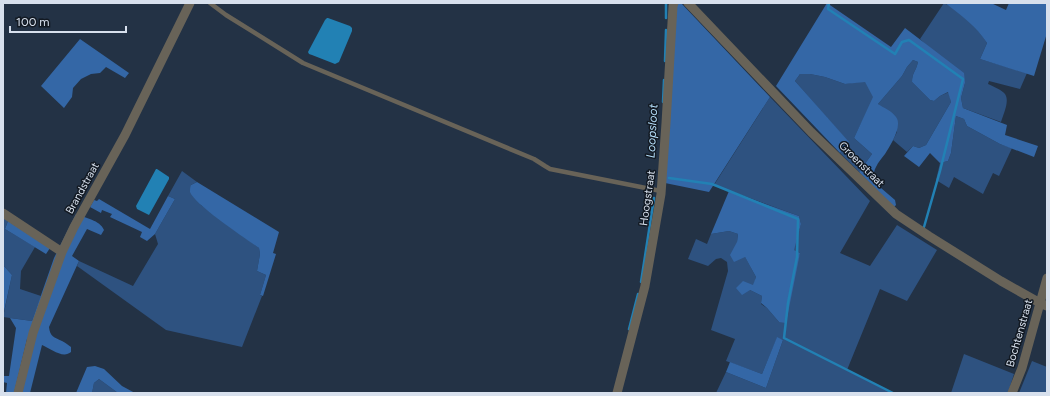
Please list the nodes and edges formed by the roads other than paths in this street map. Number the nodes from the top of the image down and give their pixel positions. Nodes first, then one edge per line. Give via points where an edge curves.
1 (190, 3) edge
2 (210, 3) edge
3 (674, 3) edge
4 (688, 3) edge
5 (661, 191) junction
6 (3, 213) edge
7 (62, 252) junction
8 (1047, 278) edge
9 (1044, 305) edge
10 (19, 392) edge
11 (617, 393) edge
12 (1012, 393) edge

1 - 7 street, Brandstraat via 125,135
2 - 5 lane via 303,63 534,159 545,166
3 - 5 street, Hoogstraat
4 - 9 street, Groenstraat via 811,132 896,214 1001,281
5 - 11 street, Hoogstraat via 645,286
6 - 7 street
7 - 10 street, Brandstraat via 33,333
8 - 9 street, Bochtenstraat
9 - 12 street, Bochtenstraat

